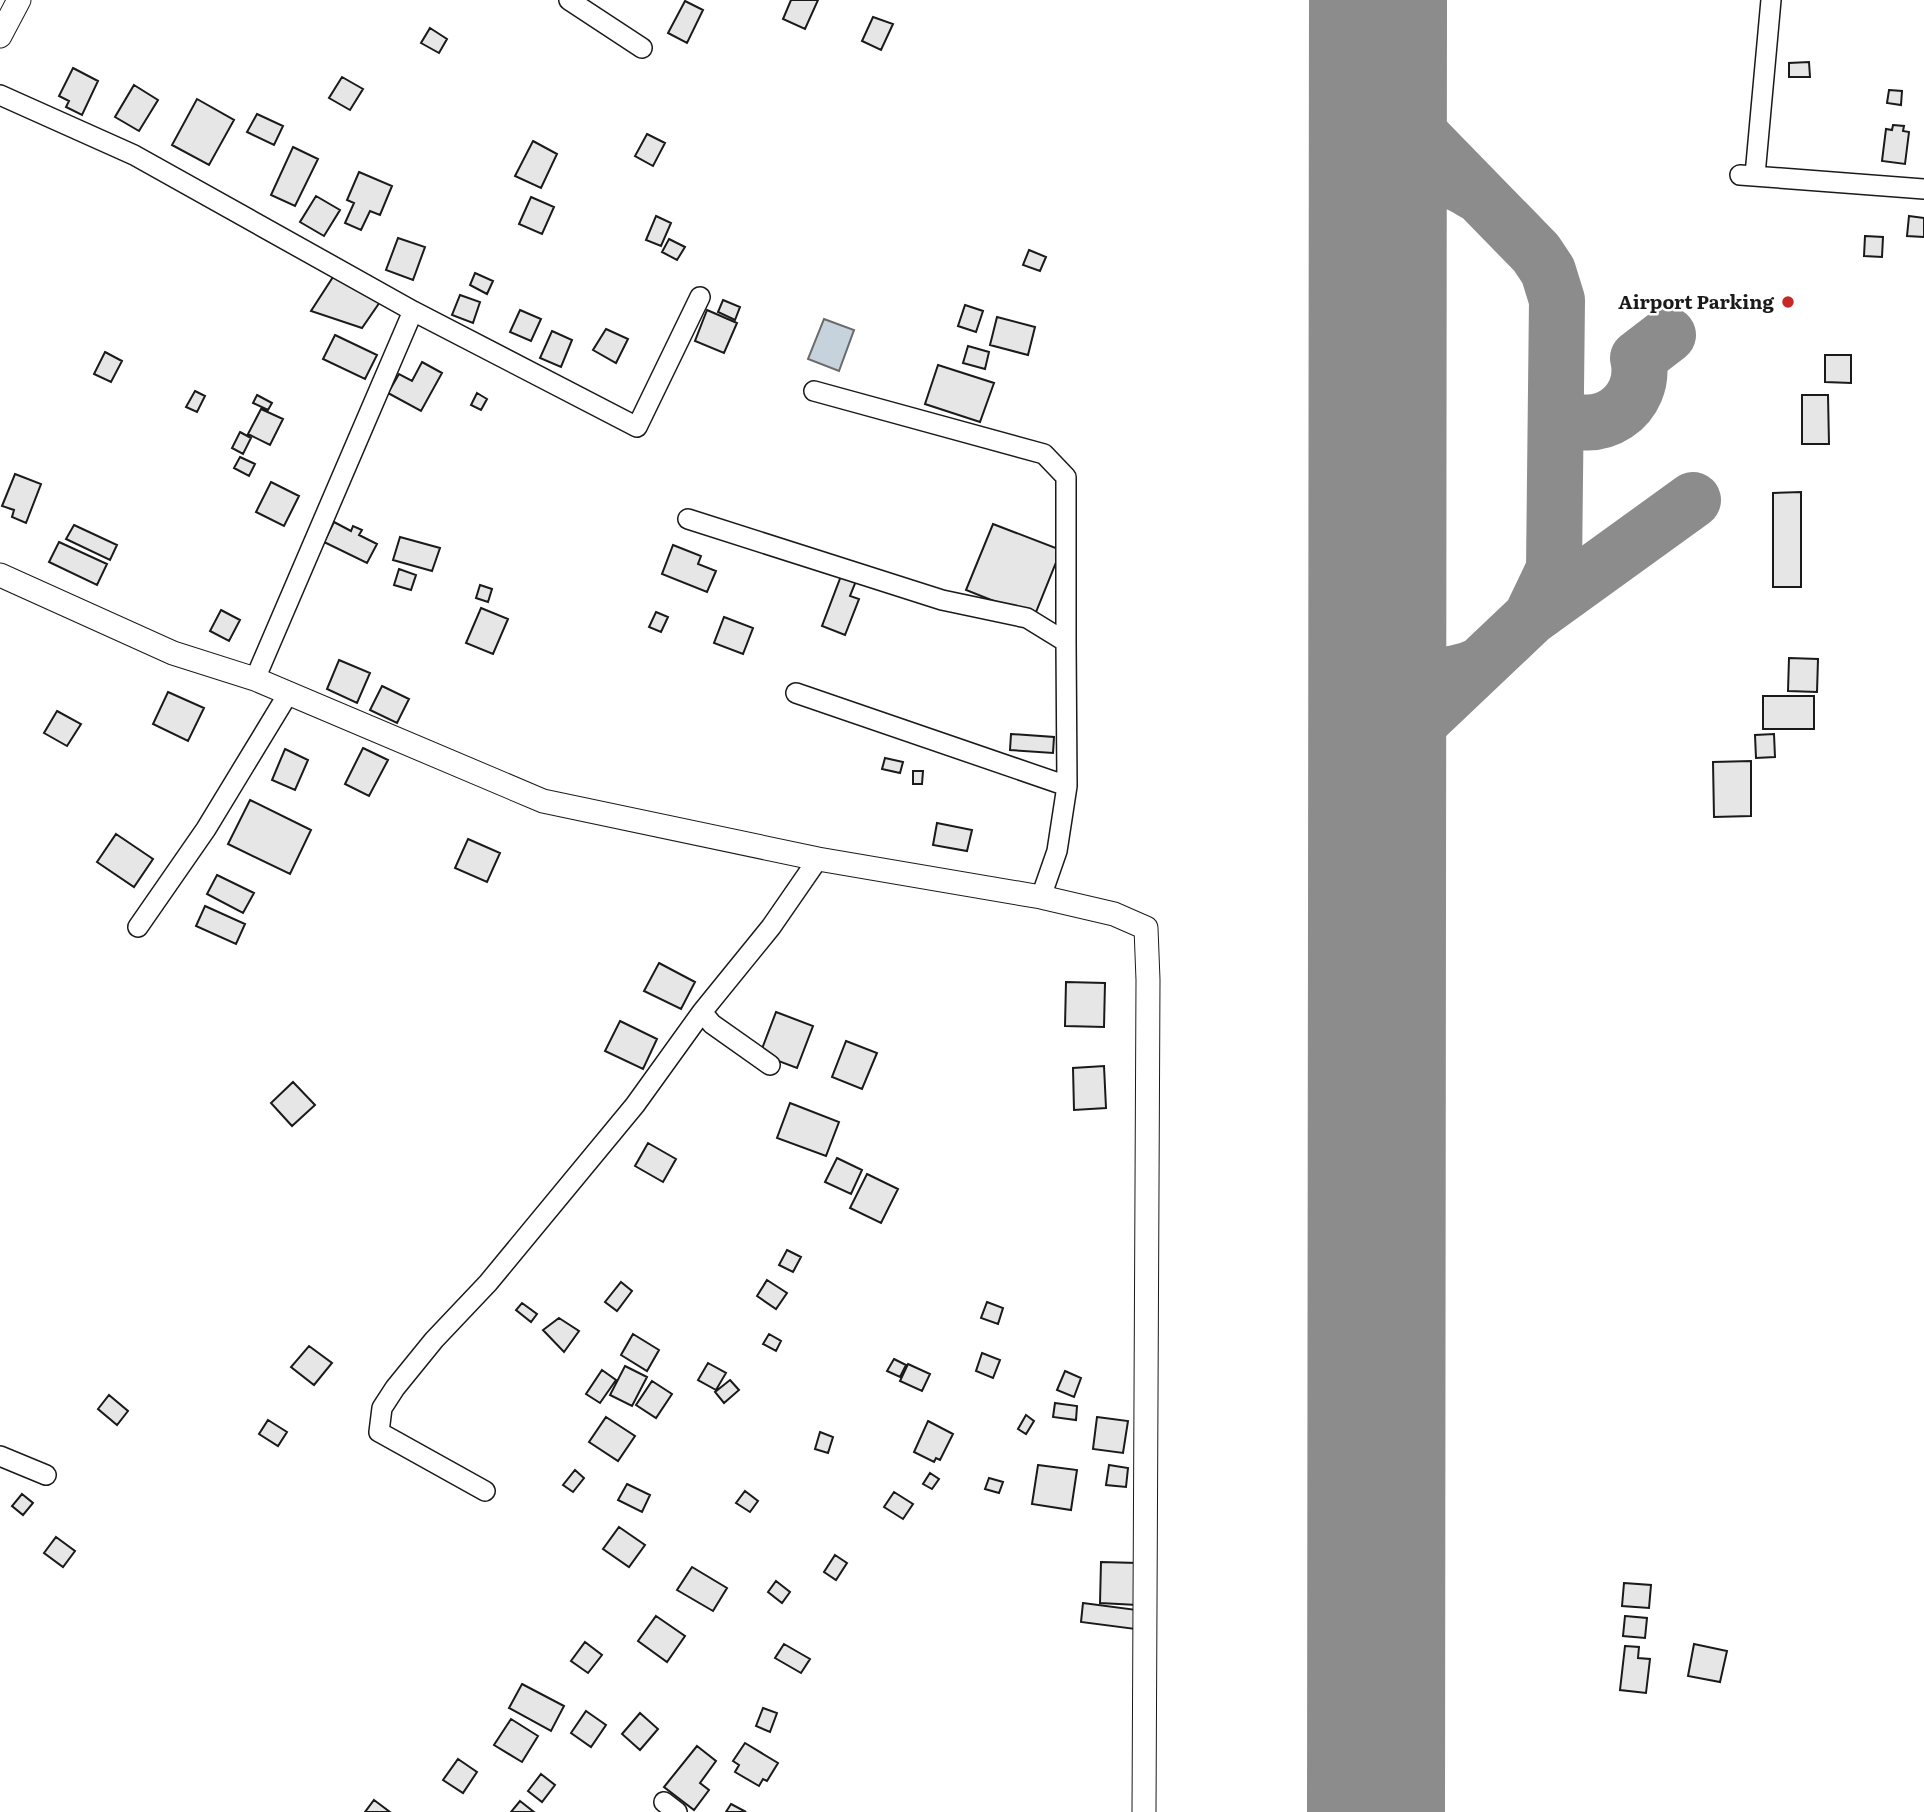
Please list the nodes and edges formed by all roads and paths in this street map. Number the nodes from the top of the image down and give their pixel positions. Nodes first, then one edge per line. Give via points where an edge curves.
1 (19, 0) edge
2 (569, 0) edge
3 (1771, 0) edge
4 (0, 36) edge
5 (642, 48) dead end
6 (0, 95) edge
7 (1924, 189) edge
8 (700, 297) dead end
9 (413, 311) junction
10 (814, 391) dead end
11 (688, 519) dead end
12 (0, 575) edge
13 (1066, 642) junction
14 (254, 679) junction
15 (796, 693) dead end
16 (288, 694) junction
17 (1067, 786) junction
18 (818, 859) junction
19 (1041, 897) junction
20 (138, 927) dead end
21 (702, 1012) junction
22 (770, 1065) dead end
23 (0, 1457) edge
24 (46, 1475) dead end
25 (485, 1491) dead end
26 (1144, 1812) edge

1 - 4 street
2 - 5 street
3 - 7 street via 1748,175
6 - 9 street via 134,155
8 - 9 street via 637,427
9 - 14 street
10 - 13 street via 1044,454 1066,477
11 - 13 street via 942,600 1027,618
12 - 14 street via 173,653
13 - 17 street
14 - 16 street
15 - 17 street
16 - 18 street via 543,801
16 - 20 street via 206,829
17 - 19 street via 1057,851
18 - 19 street
18 - 21 street via 771,927
19 - 26 street via 1114,914 1146,928
21 - 22 street
21 - 25 street via 635,1105 488,1283 434,1340 382,1408 379,1432
23 - 24 street

